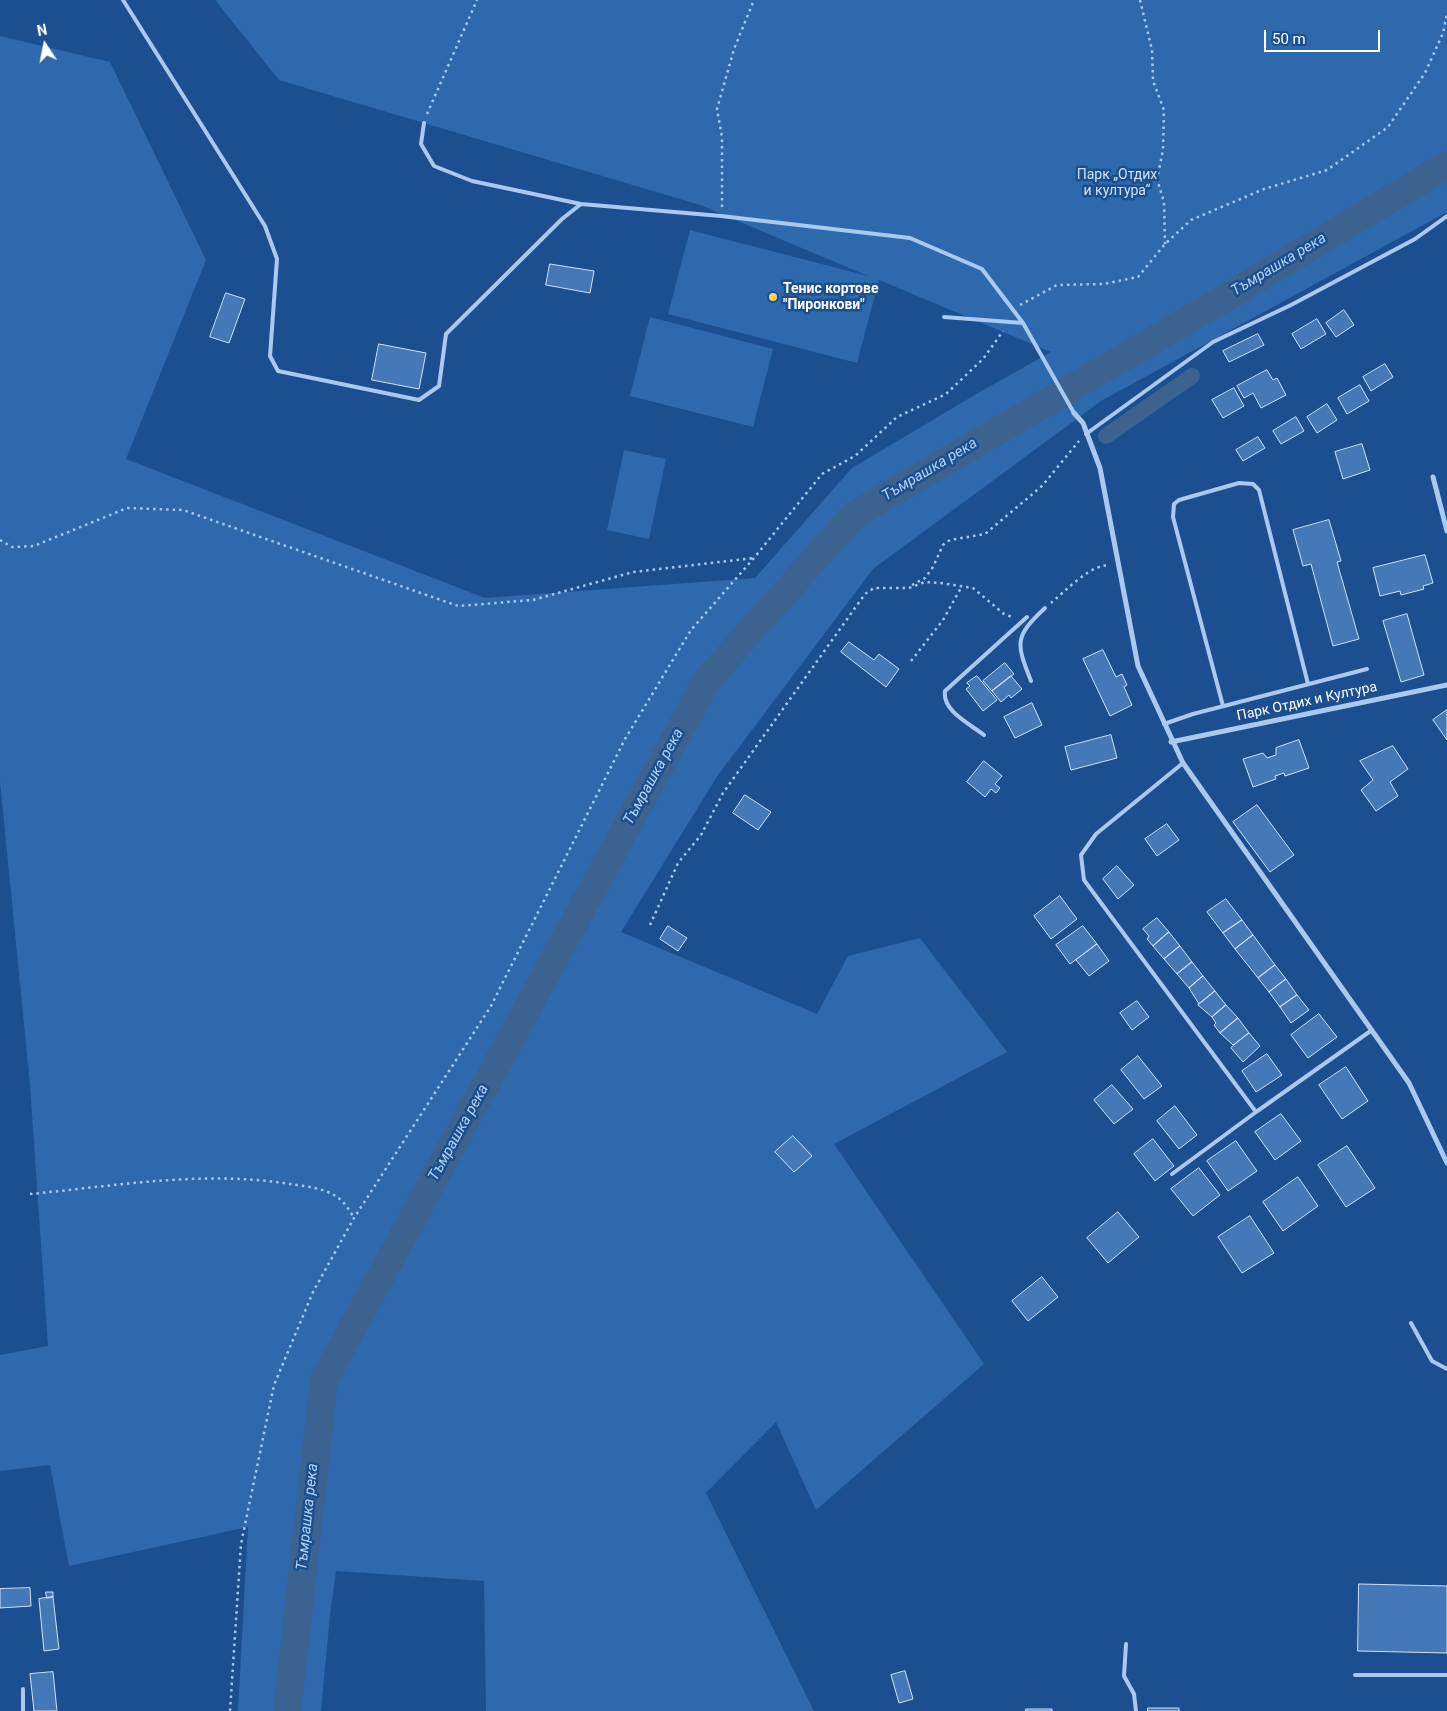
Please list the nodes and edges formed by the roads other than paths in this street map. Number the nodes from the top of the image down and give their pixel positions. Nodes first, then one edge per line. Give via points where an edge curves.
1 (123, 0) edge
2 (424, 123) road end
3 (581, 204) junction
4 (1447, 216) edge
5 (944, 317) dead end
6 (1023, 323) junction
7 (1074, 413) joint
8 (1086, 434) junction
9 (1433, 477) dead end
10 (1447, 531) edge
11 (1045, 608) road end
12 (1027, 617) road end
13 (1367, 669) dead end
14 (1031, 681) dead end
15 (1308, 684) junction
16 (1447, 685) edge
17 (1223, 706) junction
18 (1164, 724) junction
19 (984, 735) dead end
20 (1171, 742) junction
21 (1183, 763) junction
22 (1372, 1030) junction
23 (1256, 1112) junction
24 (1447, 1163) edge
25 (1172, 1174) dead end
26 (1410, 1323) dead end
27 (1447, 1369) edge
28 (1126, 1644) dead end
29 (1355, 1675) dead end
30 (1447, 1675) edge
31 (23, 1689) dead end
32 (23, 1711) edge
33 (1136, 1711) edge

1 - 3 lane via 264,226 277,259 270,356 278,371 419,400 439,386 446,334
2 - 3 lane via 421,144 434,166 472,181
3 - 6 lane via 910,238 982,269
4 - 8 lane via 1415,239 1213,342
5 - 6 lane
6 - 7 lane
7 - 8 street via 1083,423
8 - 18 street via 1100,468 1138,666
9 - 10 street
11 - 14 lane via 1031,621 1019,640
12 - 19 lane via 945,691 947,706
13 - 15 lane
15 - 17 lane
15 - 17 lane via 1259,490 1253,484 1239,483 1179,500 1174,504 1173,517
16 - 20 street, Парк Отдих и Култура
17 - 18 lane
18 - 20 street
20 - 21 street
21 - 22 street
21 - 23 lane via 1096,834 1081,855 1084,880
22 - 23 lane
22 - 24 street via 1408,1083
23 - 25 lane
26 - 27 lane via 1432,1361
28 - 33 lane via 1124,1676 1134,1694
29 - 30 lane
31 - 32 lane

